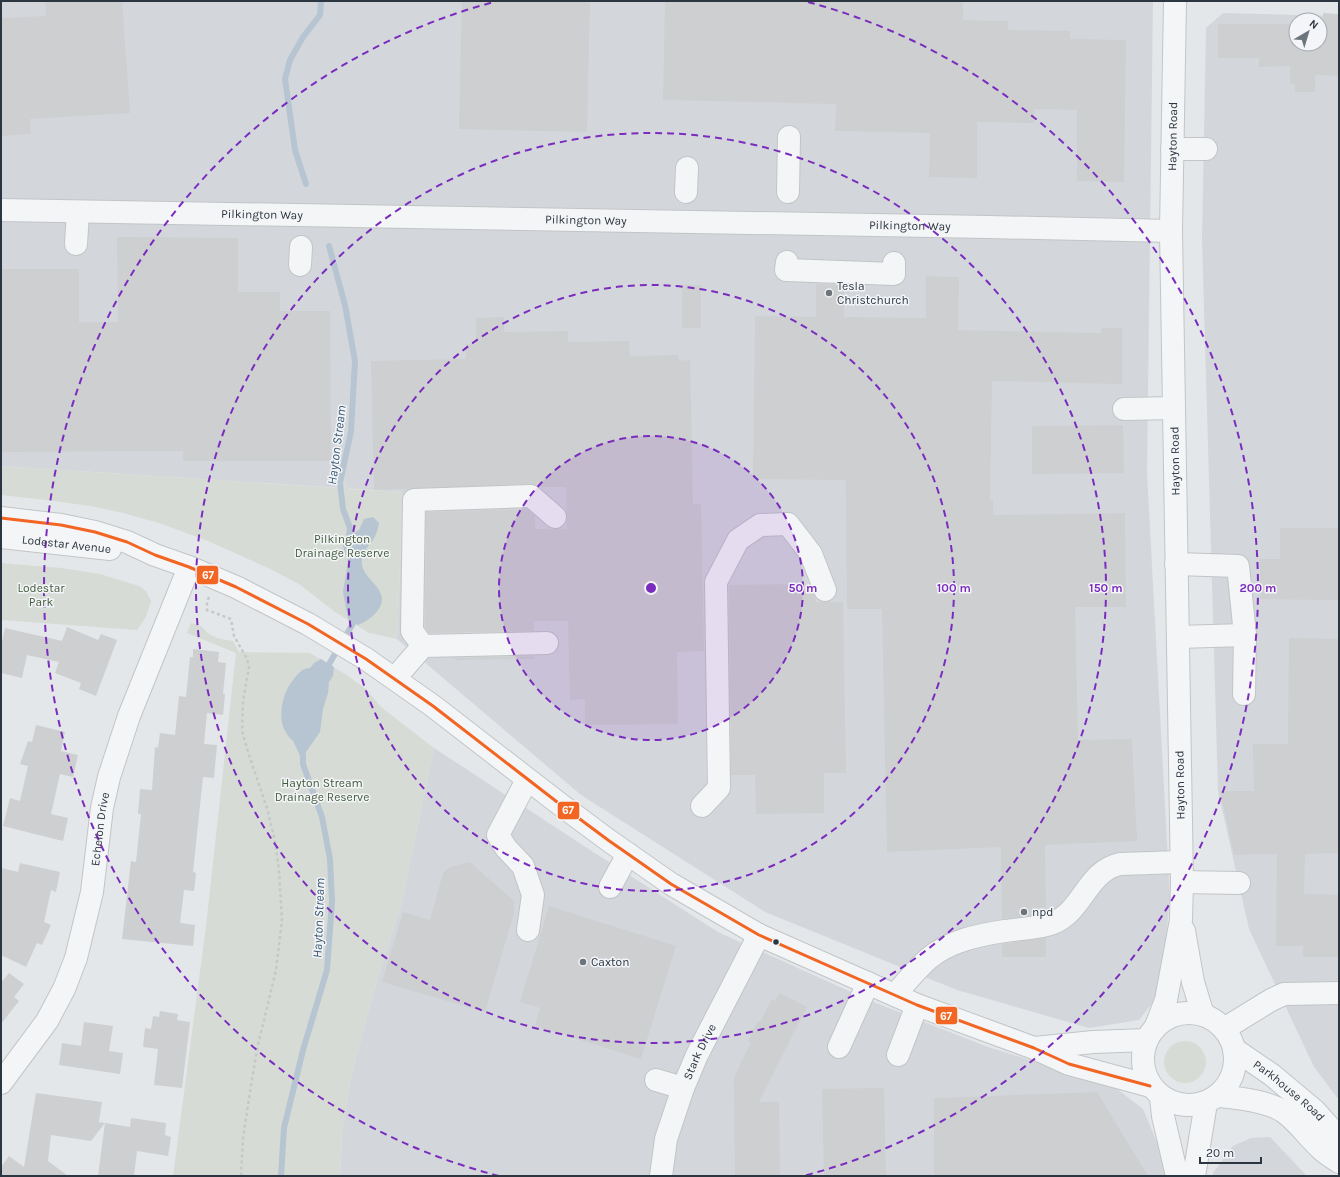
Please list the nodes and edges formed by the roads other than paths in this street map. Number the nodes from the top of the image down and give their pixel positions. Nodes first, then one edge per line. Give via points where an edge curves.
1 (1175, 1) edge
2 (789, 137) dead end
3 (1172, 149) junction
4 (1206, 149) dead end
5 (687, 168) dead end
6 (686, 192) dead end
7 (788, 192) dead end
8 (1, 210) edge
9 (78, 212) junction
10 (1171, 231) junction
11 (76, 244) dead end
12 (786, 262) dead end
13 (894, 263) dead end
14 (1174, 408) junction
15 (1124, 409) dead end
16 (555, 517) dead end
17 (1, 518) edge
18 (1, 537) edge
19 (155, 555) junction
20 (1176, 564) junction
21 (188, 567) junction
22 (825, 590) dead end
23 (1245, 635) junction
24 (1178, 637) junction
25 (547, 643) dead end
26 (423, 646) junction
27 (395, 678) junction
28 (1244, 694) dead end
29 (527, 780) junction
30 (702, 806) dead end
31 (628, 854) junction
32 (1182, 872) junction
33 (1239, 883) dead end
34 (610, 887) dead end
35 (1181, 920) junction
36 (528, 930) dead end
37 (759, 935) junction
38 (868, 983) junction
39 (1339, 993) edge
40 (895, 995) junction
41 (917, 1005) junction
42 (1203, 1015) junction
43 (1224, 1029) junction
44 (1151, 1033) junction
45 (839, 1047) dead end
46 (1034, 1048) junction
47 (1234, 1049) junction
48 (898, 1055) dead end
49 (656, 1080) dead end
50 (1, 1083) edge
51 (683, 1088) junction
52 (1156, 1091) junction
53 (1212, 1099) junction
54 (1339, 1138) edge
55 (1339, 1162) edge
56 (661, 1176) edge
57 (1177, 1176) edge
58 (1194, 1176) edge

1 - 3 street, Hayton Road
2 - 7 street
3 - 4 street
3 - 10 street, Hayton Road
5 - 6 street
8 - 9 street, Pilkington Way
9 - 10 street, Pilkington Way
9 - 11 street
10 - 14 street, Hayton Road
12 - 13 street via 786,270 894,274
14 - 15 street
14 - 20 street, Hayton Road
16 - 26 street via 531,496 414,500 412,631
17 - 19 street, Lodestar Avenue via 95,532 127,542
18 - 19 street, Lodestar Avenue
19 - 21 street, Lodestar Avenue
20 - 23 street via 1238,566
20 - 24 street, Hayton Road
21 - 27 street, Lodestar Avenue via 236,587 323,632
21 - 50 street, Echelon Drive via 129,716 109,777 102,808 92,892 76,958 64,989 47,1021
22 - 30 street via 811,554 788,524 760,525 738,540 716,582 719,788
23 - 24 street
23 - 28 street
24 - 32 street, Hayton Road
25 - 26 street
26 - 27 street
27 - 29 street, Lodestar Avenue
29 - 31 street, Lodestar Avenue
29 - 36 street via 498,835 523,866 533,895
31 - 34 street
31 - 37 street, Lodestar Avenue via 671,884
32 - 33 street
32 - 35 street, Hayton Road
32 - 40 street via 1120,864 1111,866 1094,880 1068,913 1053,923 984,934 956,943 928,959
35 - 42 street, Hayton Road via 1193,982
35 - 44 street, Hayton Road via 1166,1000
37 - 38 street, Lodestar Avenue
37 - 51 street, Stark Drive via 697,1055
38 - 40 street, Lodestar Avenue
38 - 45 street
39 - 43 street via 1284,994
40 - 41 street, Lodestar Avenue
41 - 46 street, Lodestar Avenue
41 - 48 street
42 - 43 street
42 - 44 street via 1190,1013 1166,1018
43 - 47 street
44 - 46 street, Lodestar Avenue
44 - 52 street via 1142,1055 1144,1071
46 - 52 street, Lodestar Avenue via 1069,1064
47 - 53 street via 1234,1073 1227,1086
47 - 54 street, Parkhouse Road via 1272,1075 1315,1111
49 - 51 street
51 - 56 street, Stark Drive via 666,1139
52 - 53 street via 1176,1104 1192,1106
52 - 57 street
53 - 55 street, Parkhouse Road via 1241,1098 1283,1111 1322,1150
53 - 58 street

